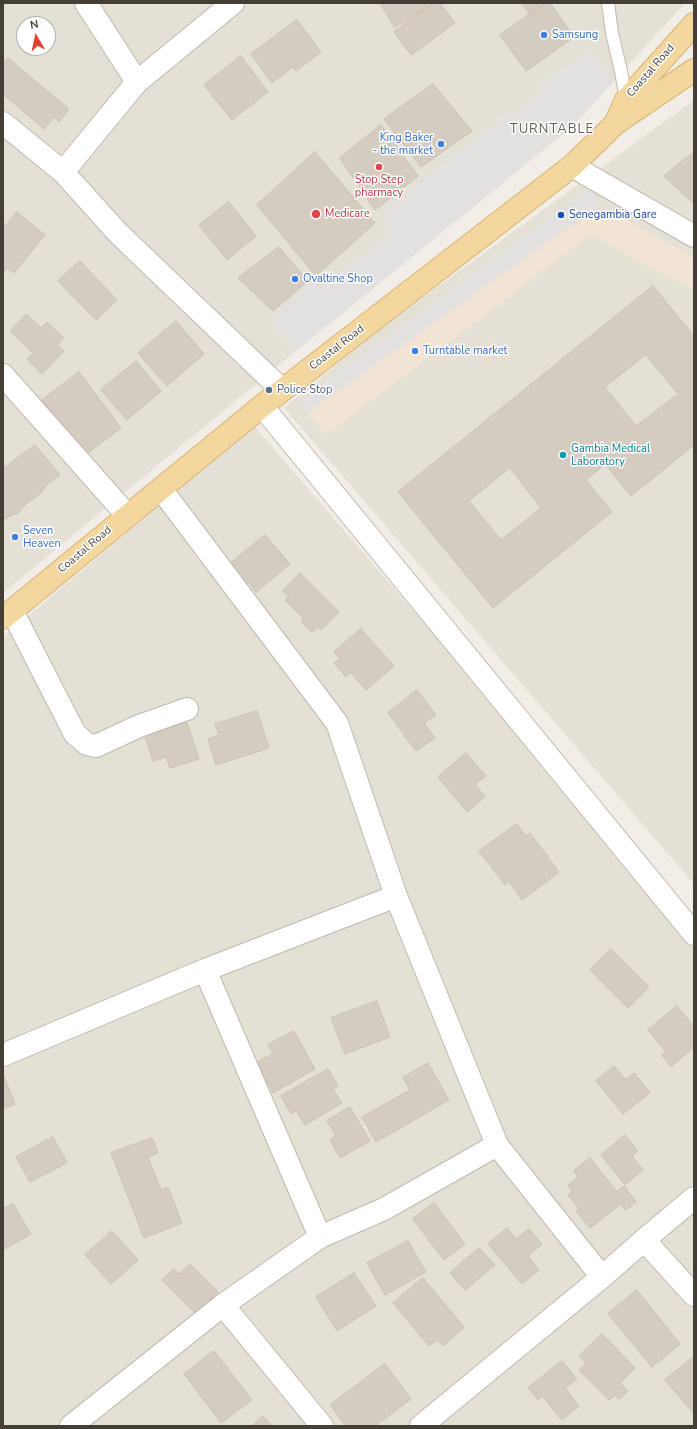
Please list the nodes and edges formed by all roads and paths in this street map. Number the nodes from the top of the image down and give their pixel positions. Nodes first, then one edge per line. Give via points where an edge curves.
1 (86, 3) edge
2 (233, 3) edge
3 (608, 3) edge
4 (694, 9) edge
5 (690, 27) edge
6 (694, 70) edge
7 (137, 82) junction
8 (626, 100) junction
9 (3, 123) edge
10 (616, 123) junction
11 (572, 166) junction
12 (63, 172) junction
13 (694, 236) edge
14 (3, 375) edge
15 (282, 390) junction
16 (262, 406) junction
17 (161, 489) junction
18 (127, 515) junction
19 (7, 615) edge
20 (186, 709) dead end
21 (396, 896) junction
22 (694, 934) edge
23 (205, 970) junction
24 (3, 1055) edge
25 (497, 1145) junction
26 (694, 1198) edge
27 (320, 1237) junction
28 (644, 1240) junction
29 (602, 1277) junction
30 (694, 1295) edge
31 (223, 1304) junction
32 (71, 1426) edge
33 (322, 1426) edge
34 (421, 1426) edge

1 - 7 street
2 - 7 street
3 - 8 lane
4 - 5 main road
5 - 8 main road, Coastal Road
6 - 10 main road, Coastal Road
7 - 12 street
8 - 10 main road, Coastal Road
9 - 12 street
10 - 11 main road, Coastal Road
11 - 13 street
11 - 15 main road, Coastal Road
12 - 15 street via 118,233
14 - 18 street
15 - 16 main road, Coastal Road
16 - 17 main road, Coastal Road
16 - 22 street
17 - 18 main road, Coastal Road
17 - 21 street via 338,723
18 - 19 main road, Coastal Road
19 - 20 street via 75,734 87,744 96,746 139,726
21 - 23 street
21 - 25 street
23 - 24 street
23 - 27 street
25 - 27 street via 384,1209
25 - 29 street
26 - 28 street
27 - 31 street
28 - 29 street
28 - 30 street
29 - 34 street
31 - 32 street
31 - 33 street

